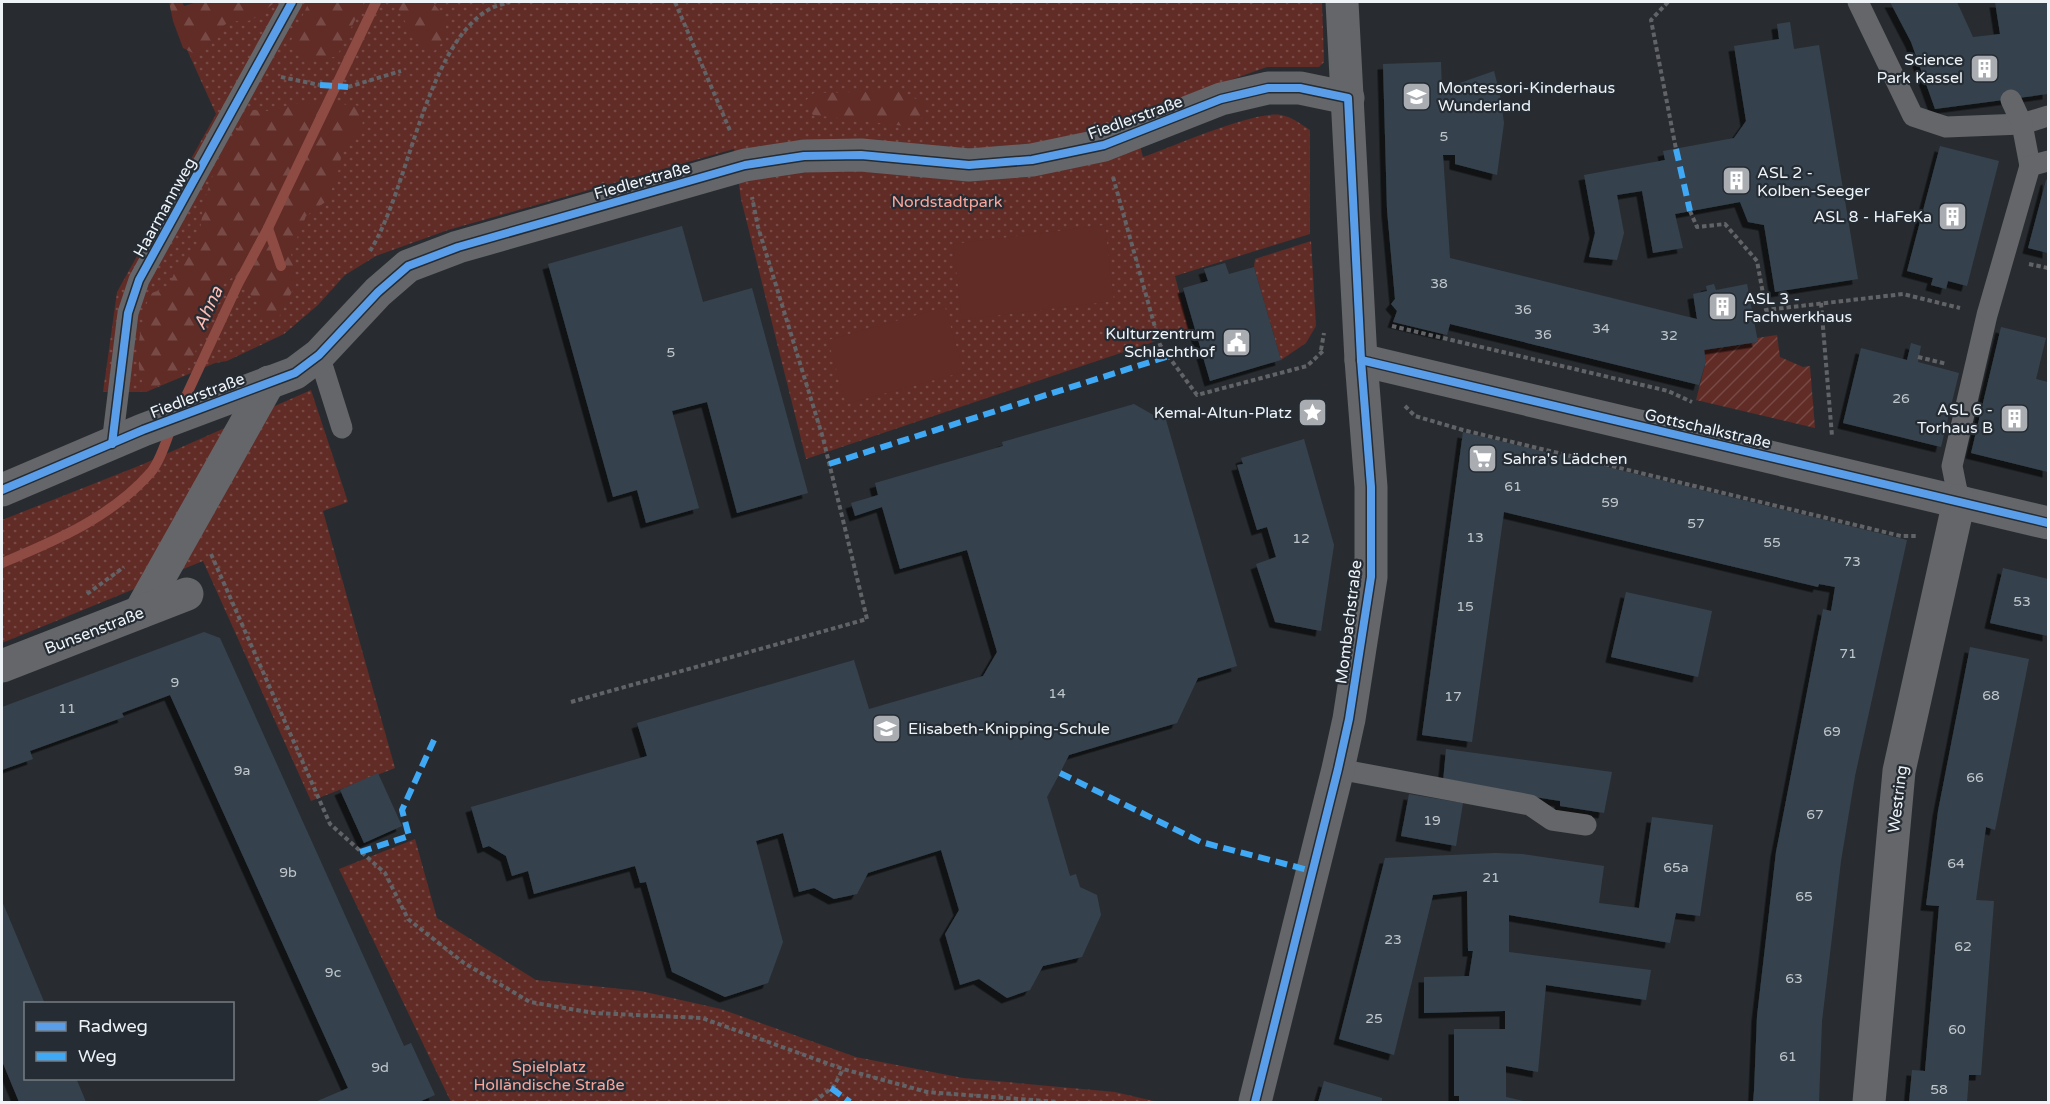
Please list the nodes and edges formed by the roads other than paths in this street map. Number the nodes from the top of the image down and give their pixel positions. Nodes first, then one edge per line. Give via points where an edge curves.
1 (292, 2) edge
2 (1342, 2) edge
3 (1858, 2) edge
4 (1348, 98) junction
5 (2011, 100) dead end
6 (2049, 116) edge
7 (2022, 124) junction
8 (2039, 163) edge
9 (319, 355) junction
10 (1361, 360) junction
11 (269, 382) junction
12 (342, 428) dead end
13 (112, 444) junction
14 (2, 490) edge
15 (1959, 501) junction
16 (2049, 523) edge
17 (187, 594) dead end
18 (140, 612) junction
19 (2, 666) edge
20 (1338, 769) junction
21 (1586, 825) dead end
22 (1255, 1102) edge
23 (1869, 1102) edge

1 - 13 lane, Haarmannweg via 139,280 128,313
2 - 4 street, Mombachstraße
3 - 7 lane via 1913,116 1946,127
4 - 9 street, Fiedlerstraße via 1299,88 1268,88 1221,99 1104,145 1032,160 969,165 861,155 804,156 745,165 458,247 408,266
4 - 10 street, Mombachstraße
5 - 7 lane
6 - 7 lane
7 - 8 lane
8 - 15 lane via 1987,315 1952,466
9 - 11 street, Fiedlerstraße via 295,373
9 - 12 lane
10 - 15 street, Gottschalkstraße
10 - 20 street, Mombachstraße via 1371,487 1371,577
11 - 13 street, Fiedlerstraße
11 - 18 street
13 - 14 street, Fiedlerstraße
15 - 16 street, Gottschalkstraße
15 - 23 street, Westring via 1899,771
17 - 18 street, Bunsenstraße
18 - 19 street, Bunsenstraße
20 - 21 lane via 1530,805 1552,820
20 - 22 street, Mombachstraße

